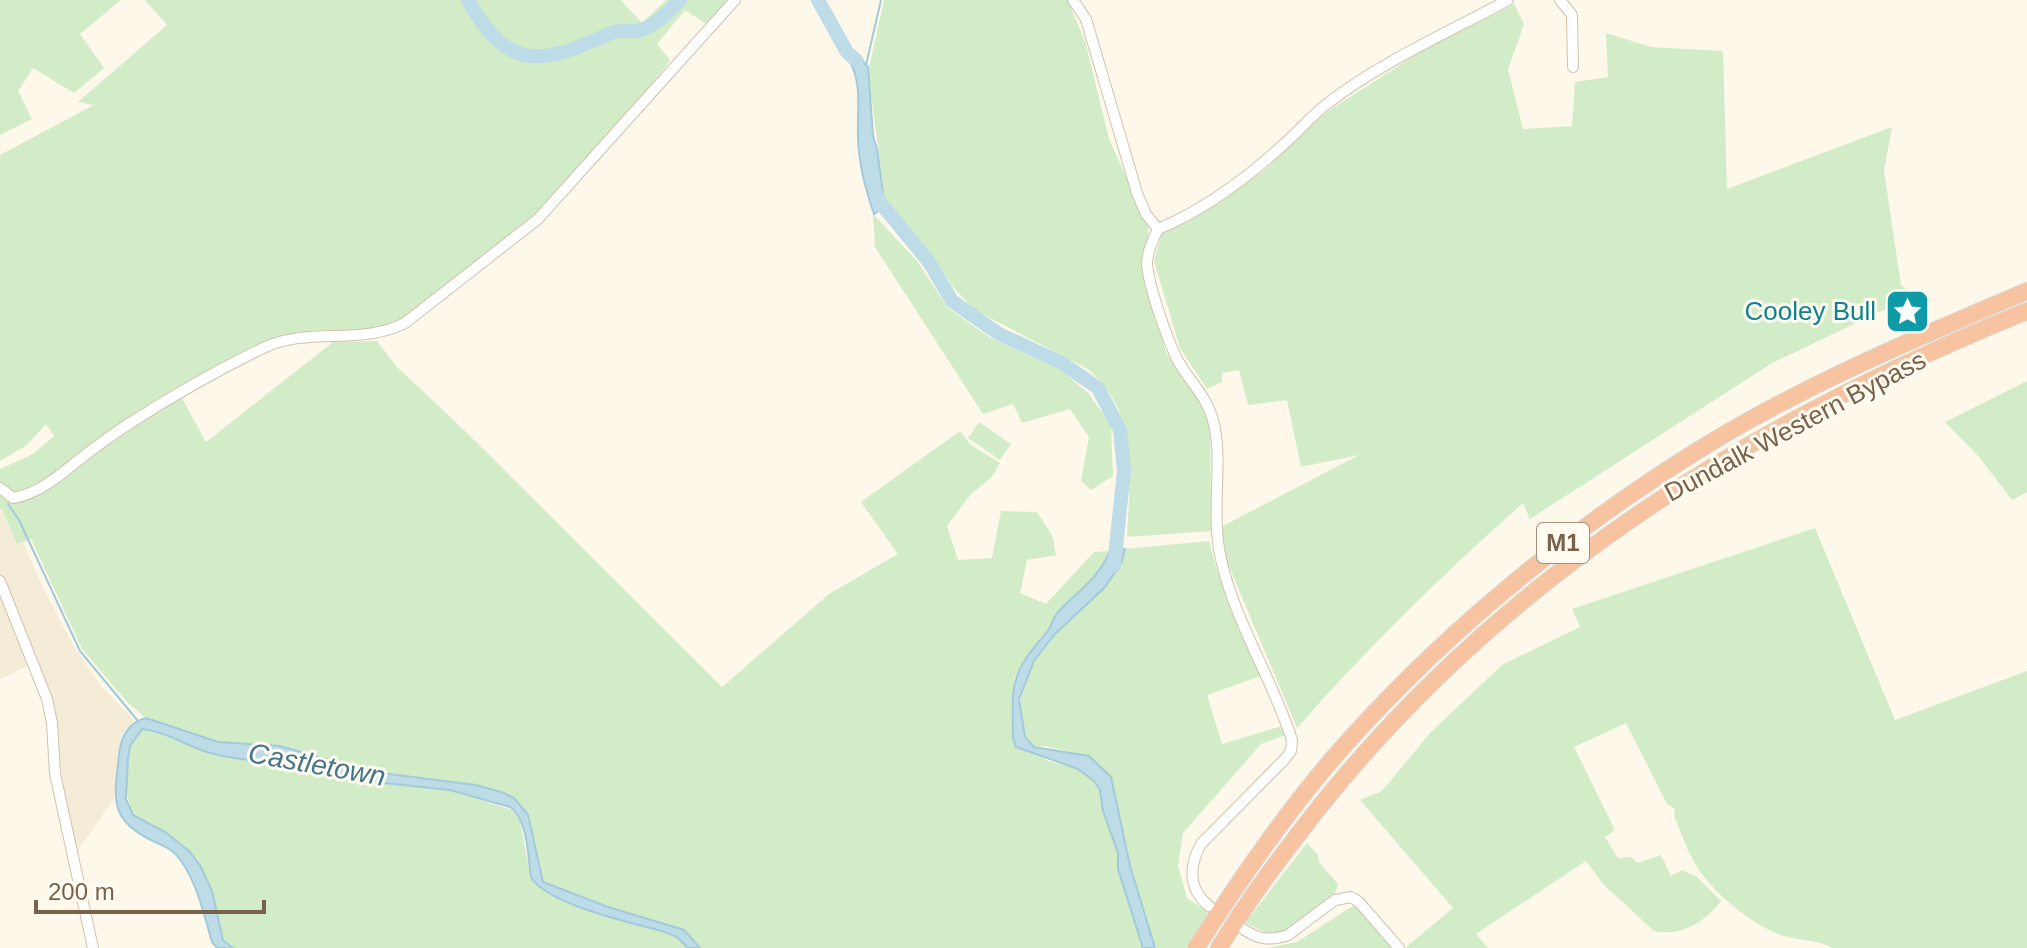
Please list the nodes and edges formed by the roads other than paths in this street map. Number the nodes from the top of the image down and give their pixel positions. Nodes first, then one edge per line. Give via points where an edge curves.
1 (735, 0) edge
2 (1073, 0) edge
3 (1508, 0) edge
4 (1560, 0) edge
5 (1573, 67) dead end
6 (1158, 229) junction
7 (2027, 291) edge
8 (2027, 311) edge
9 (0, 488) edge
10 (0, 581) edge
11 (1209, 906) dead end
12 (1243, 929) dead end
13 (93, 948) edge
14 (1196, 948) edge
15 (1219, 948) edge
16 (1399, 948) edge

1 - 9 street via 538,219 405,323 386,333 299,337 267,346 132,422 26,496 13,498
2 - 6 street via 1086,19 1137,193
3 - 6 street via 1329,102 1214,199
4 - 5 street via 1572,15
6 - 11 street via 1147,262 1158,307 1177,359 1213,420 1214,517 1222,564 1290,734 1291,751 1194,856 1192,881
7 - 14 highway, Dundalk Western Bypass / M1 via 1902,345 1731,432 1574,535 1461,629 1343,747
8 - 15 highway, Dundalk Western Bypass / M1 via 1885,374 1733,453 1629,519 1541,584 1458,656 1377,739 1289,847
10 - 13 street via 47,699 55,774
12 - 16 street via 1260,938 1288,935 1344,897 1359,902

